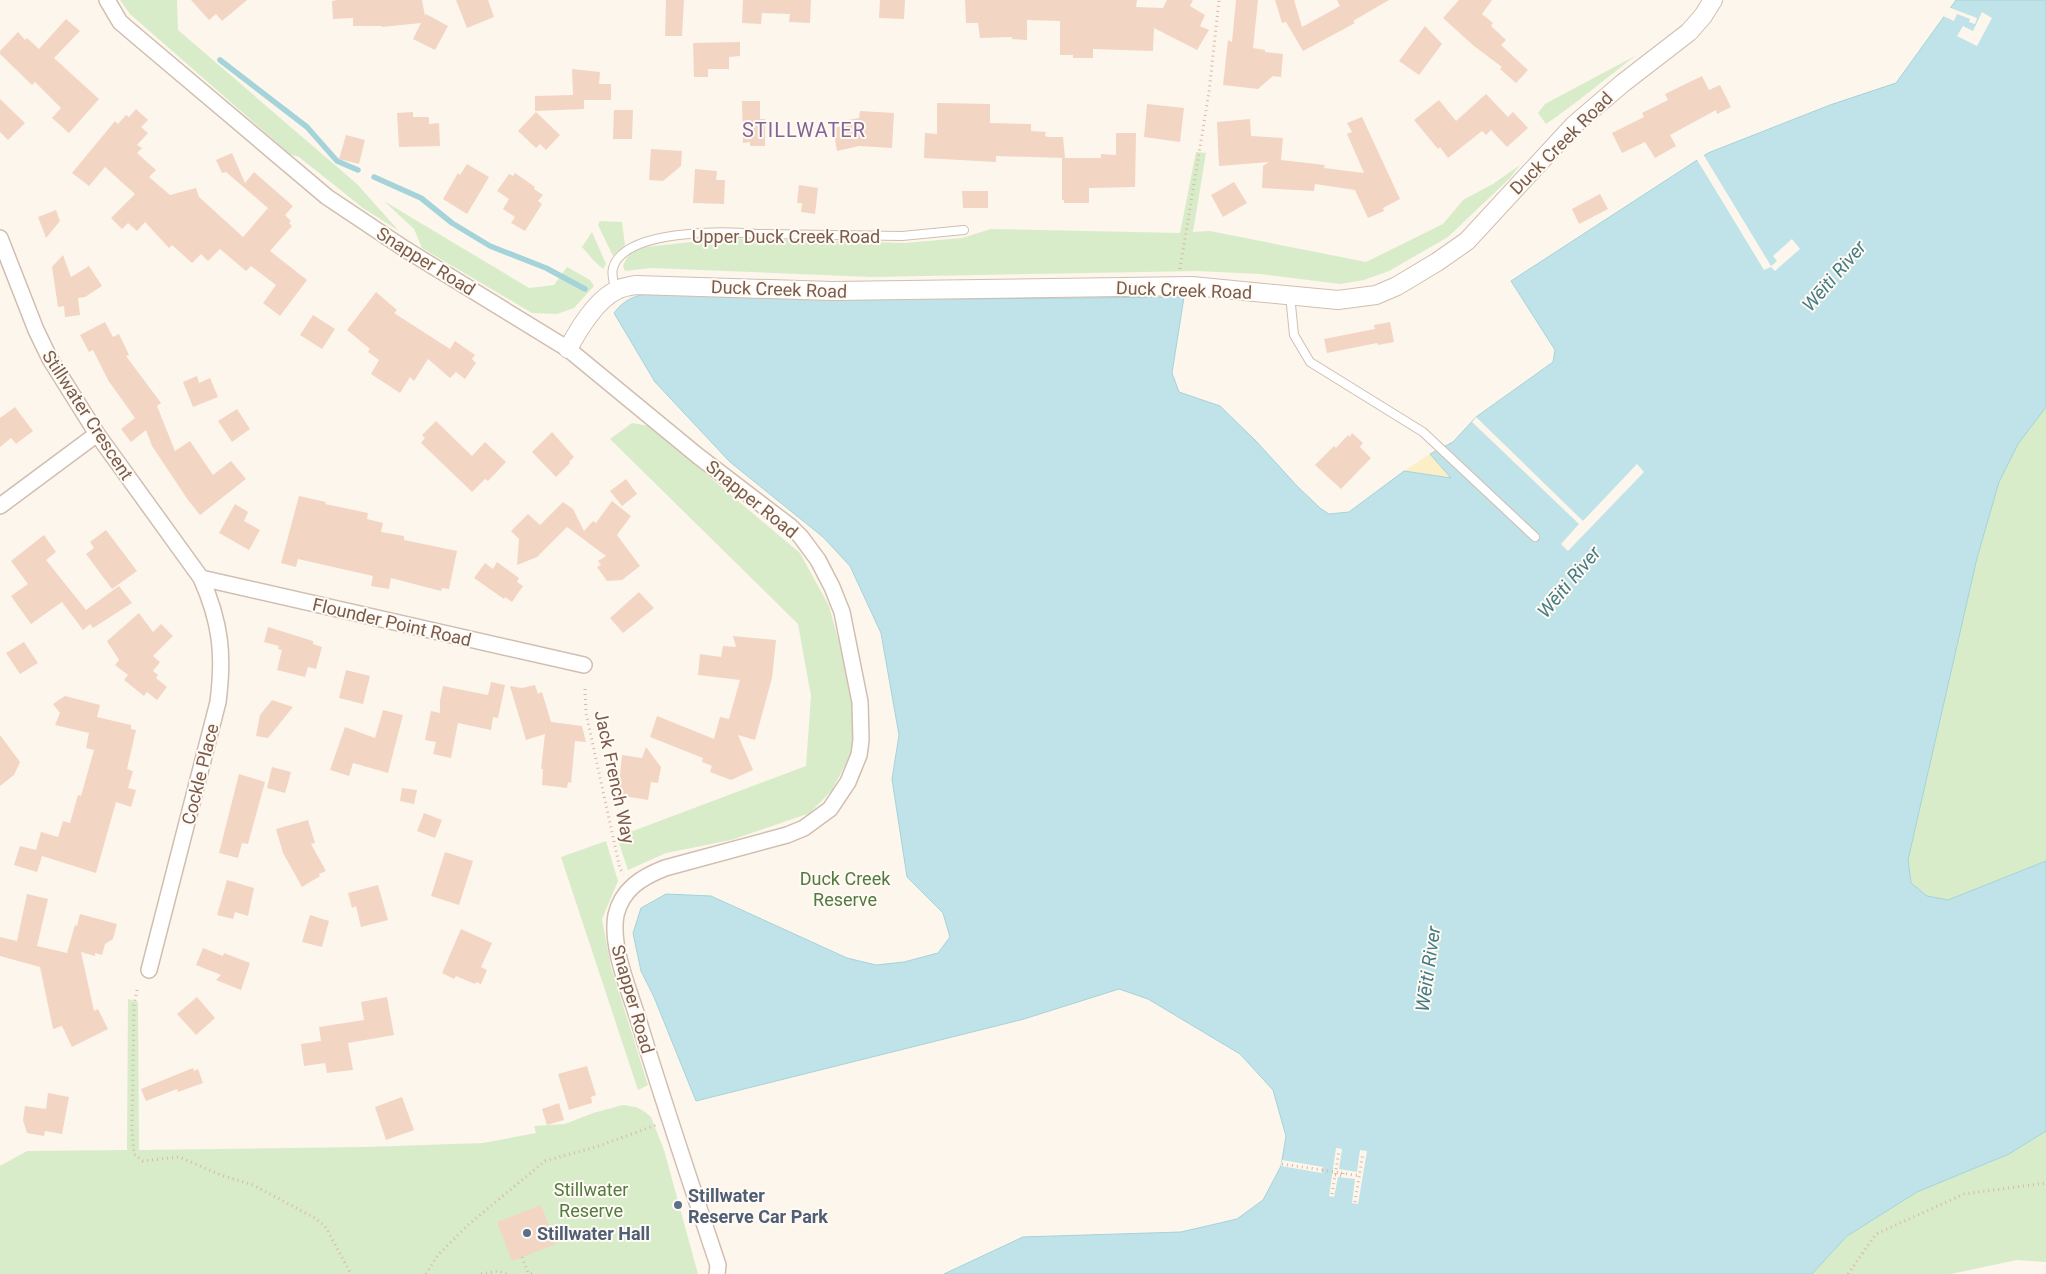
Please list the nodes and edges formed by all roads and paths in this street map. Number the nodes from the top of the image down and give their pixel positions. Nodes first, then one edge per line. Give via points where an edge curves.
1 (107, 0) edge
2 (1219, 0) edge
3 (1713, 0) edge
4 (964, 230) dead end
5 (0, 238) edge
6 (1179, 276) dead end
7 (616, 290) junction
8 (1290, 295) junction
9 (568, 349) junction
10 (97, 434) junction
11 (0, 506) edge
12 (1535, 537) dead end
13 (200, 578) junction
14 (584, 665) dead end
15 (585, 689) dead end
16 (620, 869) dead end
17 (149, 970) dead end
18 (138, 990) dead end
19 (669, 1121) junction
20 (1339, 1150) dead end
21 (1363, 1153) dead end
22 (1282, 1164) dead end
23 (1342, 1173) junction
24 (1335, 1175) junction
25 (1360, 1176) junction
26 (2046, 1182) edge
27 (1332, 1194) dead end
28 (1356, 1202) dead end
29 (522, 1257) dead end
30 (721, 1271) edge
31 (350, 1274) edge
32 (426, 1274) edge
33 (481, 1274) edge
34 (507, 1274) edge
35 (533, 1274) edge
36 (1848, 1274) edge

1 - 9 street, Snapper Road via 120,22 327,197
2 - 6 path via 1209,92
3 - 8 street, Duck Creek Road via 1689,32 1574,126 1467,241 1451,253 1376,295 1338,300
4 - 7 lane, Upper Duck Creek Road via 902,236 736,232 658,238 639,243 623,253 613,266
5 - 10 street, Stillwater Crescent via 50,359
7 - 8 street, Duck Creek Road via 649,285 832,291 1192,286
7 - 9 street via 586,320
8 - 12 lane via 1294,335 1310,362 1423,432
9 - 19 street, Snapper Road via 801,537 824,571 842,612 860,702 861,740 855,768 840,796 817,820 787,835 665,868 642,878 622,898 616,918 620,959
10 - 11 street
10 - 13 street, Stillwater Crescent
13 - 14 street, Flounder Point Road
13 - 17 street, Cockle Place via 220,634 222,671 218,702
15 - 16 path, Jack French Way via 586,713
18 - 31 path via 134,1005 134,1154 143,1161 179,1157 253,1185 314,1218 325,1226
19 - 30 street, Snapper Road
19 - 32 path via 545,1161 469,1224 438,1254
20 - 24 path
21 - 25 path
22 - 23 path, bridge
23 - 24 path via 1342,1176
23 - 25 path
24 - 27 path
25 - 28 path
26 - 36 path via 1964,1194 1876,1234
29 - 35 path via 528,1273
33 - 34 path via 497,1271

